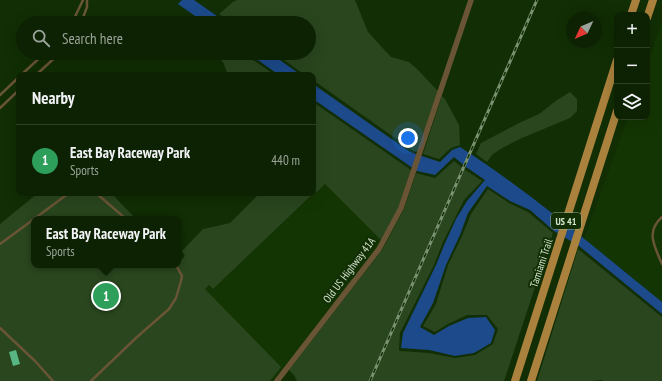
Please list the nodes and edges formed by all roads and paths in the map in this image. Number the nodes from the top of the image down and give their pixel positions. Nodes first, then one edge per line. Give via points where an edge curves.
1 (83, 0) edge
2 (87, 0) edge
3 (471, 0) edge
4 (636, 0) edge
5 (653, 0) edge
6 (632, 12) edge
7 (649, 12) edge
8 (75, 16) edge
9 (84, 16) edge
10 (38, 60) edge
11 (52, 60) edge
12 (614, 69) edge
13 (25, 72) edge
14 (39, 72) edge
15 (16, 80) edge
16 (16, 93) edge
17 (0, 95) edge
18 (0, 108) edge
19 (614, 120) edge
20 (65, 196) edge
21 (99, 196) edge
22 (38, 216) edge
23 (123, 216) edge
24 (662, 217) edge
25 (31, 221) edge
26 (0, 244) edge
27 (662, 264) edge
28 (178, 268) edge
29 (0, 328) edge
30 (52, 381) edge
31 (91, 381) edge
32 (277, 381) edge
33 (515, 381) edge
34 (532, 381) edge

1 - 8 lane
2 - 9 lane
3 - 32 street, Old US Highway 41A via 402,208 380,249
4 - 6 main road
5 - 7 main road
10 - 13 lane
11 - 14 lane
12 - 33 main road, Tamiami Trail / US 41
15 - 17 lane
16 - 18 lane
19 - 34 main road, US 41
20 - 22 lane
21 - 23 lane
24 - 27 lane via 652,231 653,243
25 - 26 lane
28 - 31 lane via 182,276 181,281 176,298 169,309
29 - 30 lane

